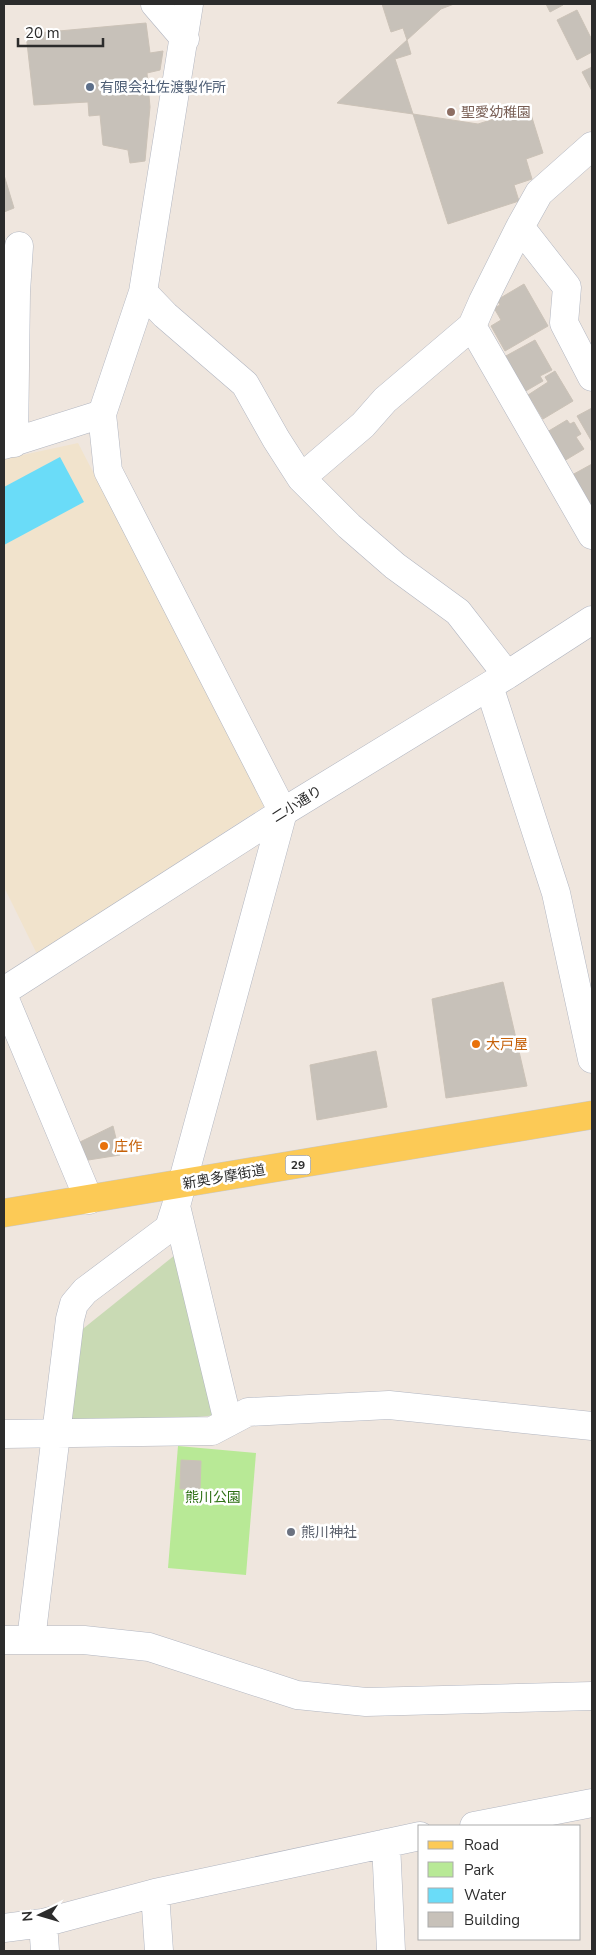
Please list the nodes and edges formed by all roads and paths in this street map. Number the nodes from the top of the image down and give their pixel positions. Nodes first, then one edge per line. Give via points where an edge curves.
1 (154, 4) edge
2 (190, 4) edge
3 (185, 39) junction
4 (592, 146) edge
5 (520, 227) junction
6 (19, 246) dead end
7 (143, 292) junction
8 (472, 326) junction
9 (592, 377) edge
10 (102, 414) junction
11 (9, 444) edge
12 (301, 478) junction
13 (592, 535) edge
14 (588, 628) edge
15 (498, 680) junction
16 (283, 812) junction
17 (4, 991) edge
18 (4, 997) edge
19 (592, 1058) edge
20 (592, 1115) edge
21 (179, 1195) junction
22 (89, 1200) junction
23 (4, 1213) edge
24 (228, 1422) junction
25 (592, 1426) edge
26 (4, 1434) edge
27 (56, 1434) junction
28 (4, 1640) edge
29 (31, 1640) junction
30 (592, 1696) edge
31 (592, 1803) edge
32 (479, 1825) edge
33 (418, 1836) edge
34 (386, 1843) junction
35 (155, 1892) junction
36 (43, 1923) junction
37 (4, 1928) edge
38 (45, 1951) edge
39 (159, 1951) edge
40 (391, 1951) edge

1 - 3 street
2 - 3 street
3 - 7 street
4 - 5 street via 540,193
5 - 8 street
5 - 9 street via 567,287 564,322
6 - 11 street
7 - 10 street
7 - 12 street via 245,384
8 - 12 street via 384,400 363,425
8 - 13 street
10 - 11 street
10 - 16 street via 108,471
12 - 15 street via 389,561 458,612
14 - 15 street, 二小通り
15 - 16 street, 二小通り
15 - 19 street via 556,893
16 - 17 street, 二小通り
16 - 21 street
18 - 22 street
20 - 21 main road, 新奥多摩街道 / 29
21 - 22 main road, 新奥多摩街道 / 29
21 - 24 street
21 - 27 street via 169,1228 85,1291 74,1304
22 - 23 main road, 新奥多摩街道 / 29
24 - 25 street via 248,1412 389,1405
24 - 27 street via 212,1431
26 - 27 street
27 - 29 street
28 - 29 street
29 - 30 street via 84,1640 150,1647 297,1694 366,1702
31 - 32 street
33 - 34 street
34 - 35 street
34 - 40 street
35 - 36 street
35 - 39 street
36 - 37 street
36 - 38 street

